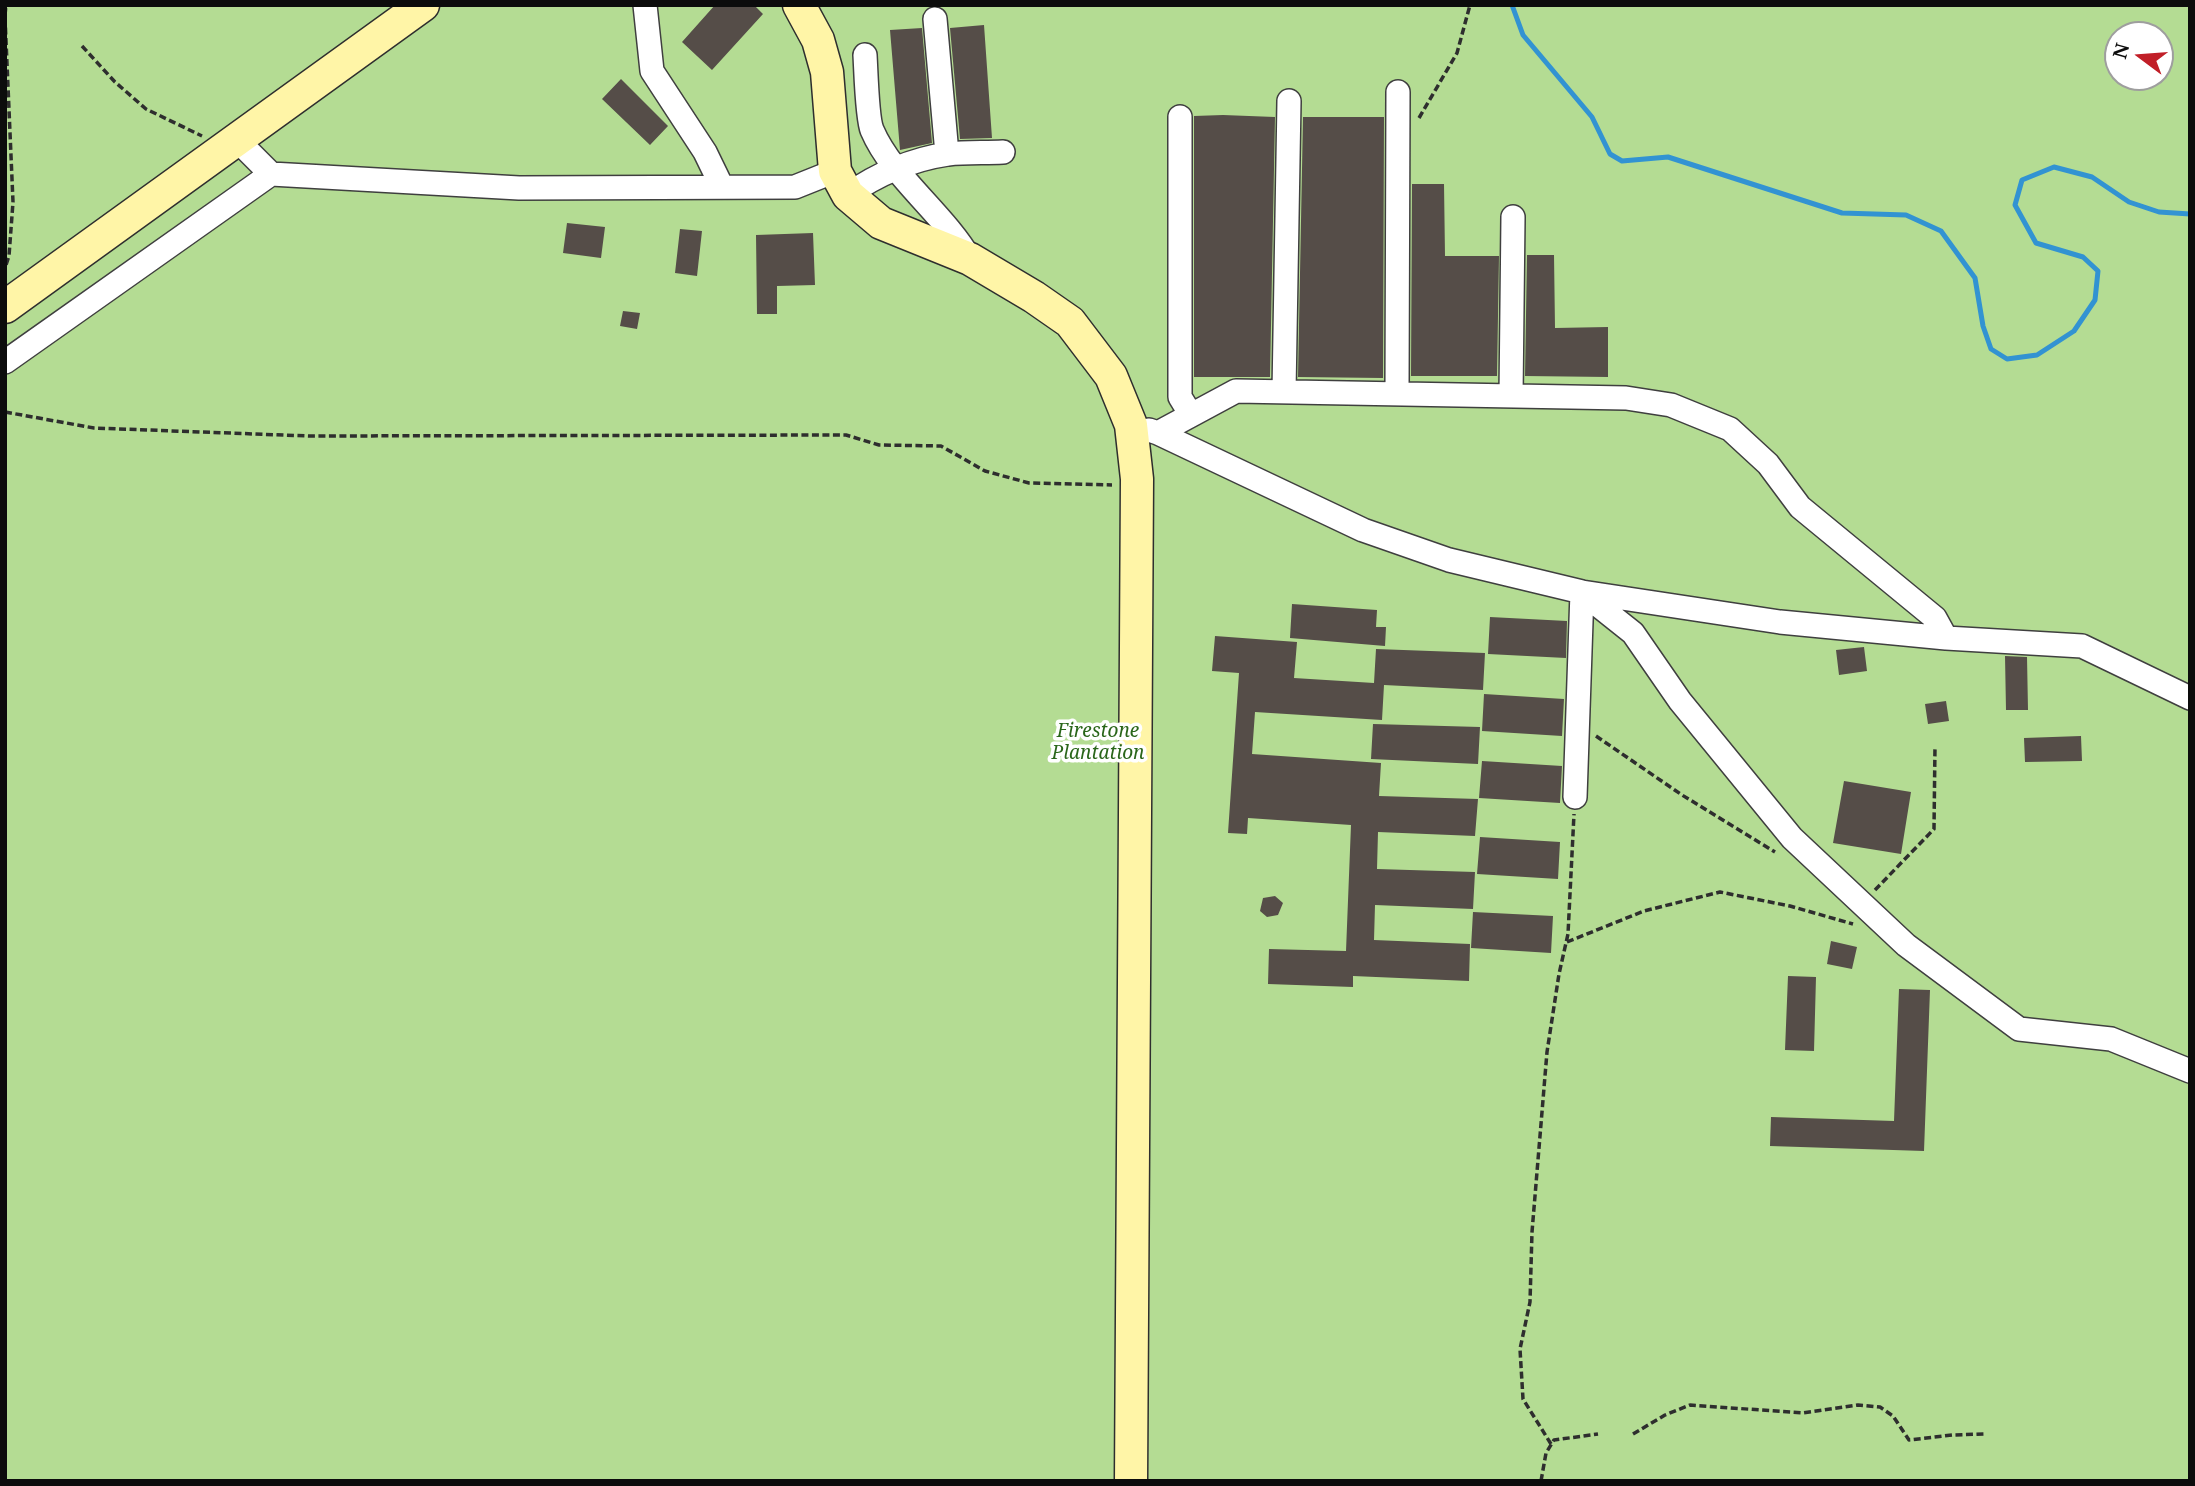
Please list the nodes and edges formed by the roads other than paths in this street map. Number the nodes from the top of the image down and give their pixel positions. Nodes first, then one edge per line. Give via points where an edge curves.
1 (423, 5) edge
2 (645, 5) edge
3 (799, 5) edge
4 (935, 19) dead end
5 (865, 55) dead end
6 (1398, 92) dead end
7 (1289, 101) dead end
8 (1180, 117) dead end
9 (231, 144) junction
10 (1003, 152) dead end
11 (947, 154) junction
12 (896, 168) junction
13 (271, 174) junction
14 (842, 183) junction
15 (723, 187) junction
16 (1513, 217) dead end
17 (970, 259) junction
18 (5, 307) edge
19 (5, 362) edge
20 (1284, 392) junction
21 (1397, 394) junction
22 (1511, 396) junction
23 (1191, 415) junction
24 (1145, 429) junction
25 (1582, 592) junction
26 (1946, 638) junction
27 (2190, 698) edge
28 (1575, 797) road end
29 (2190, 1070) edge
30 (1131, 1481) edge

1 - 9 street
2 - 15 street via 652,71
3 - 14 street via 818,40 827,72
4 - 11 street
5 - 12 street via 871,128
6 - 21 street
7 - 20 street
8 - 23 street via 1180,397
9 - 13 street
9 - 18 street
10 - 11 street
11 - 12 street
12 - 14 street via 864,183
12 - 17 street
13 - 15 street via 519,188
13 - 19 street
14 - 15 street
14 - 17 street via 881,223
16 - 22 street
17 - 24 street via 1070,322
20 - 21 street
20 - 23 street via 1236,391
21 - 22 street
22 - 26 street via 1626,398 1671,405 1730,429 1768,464 1800,507 1935,618
23 - 24 street
24 - 25 street via 1363,530 1449,560
24 - 30 street via 1137,478
25 - 26 street via 1780,622
25 - 28 street
25 - 29 street via 1633,633 1680,701 1792,838 1906,945 2019,1029 2111,1039
26 - 27 street via 2082,646

